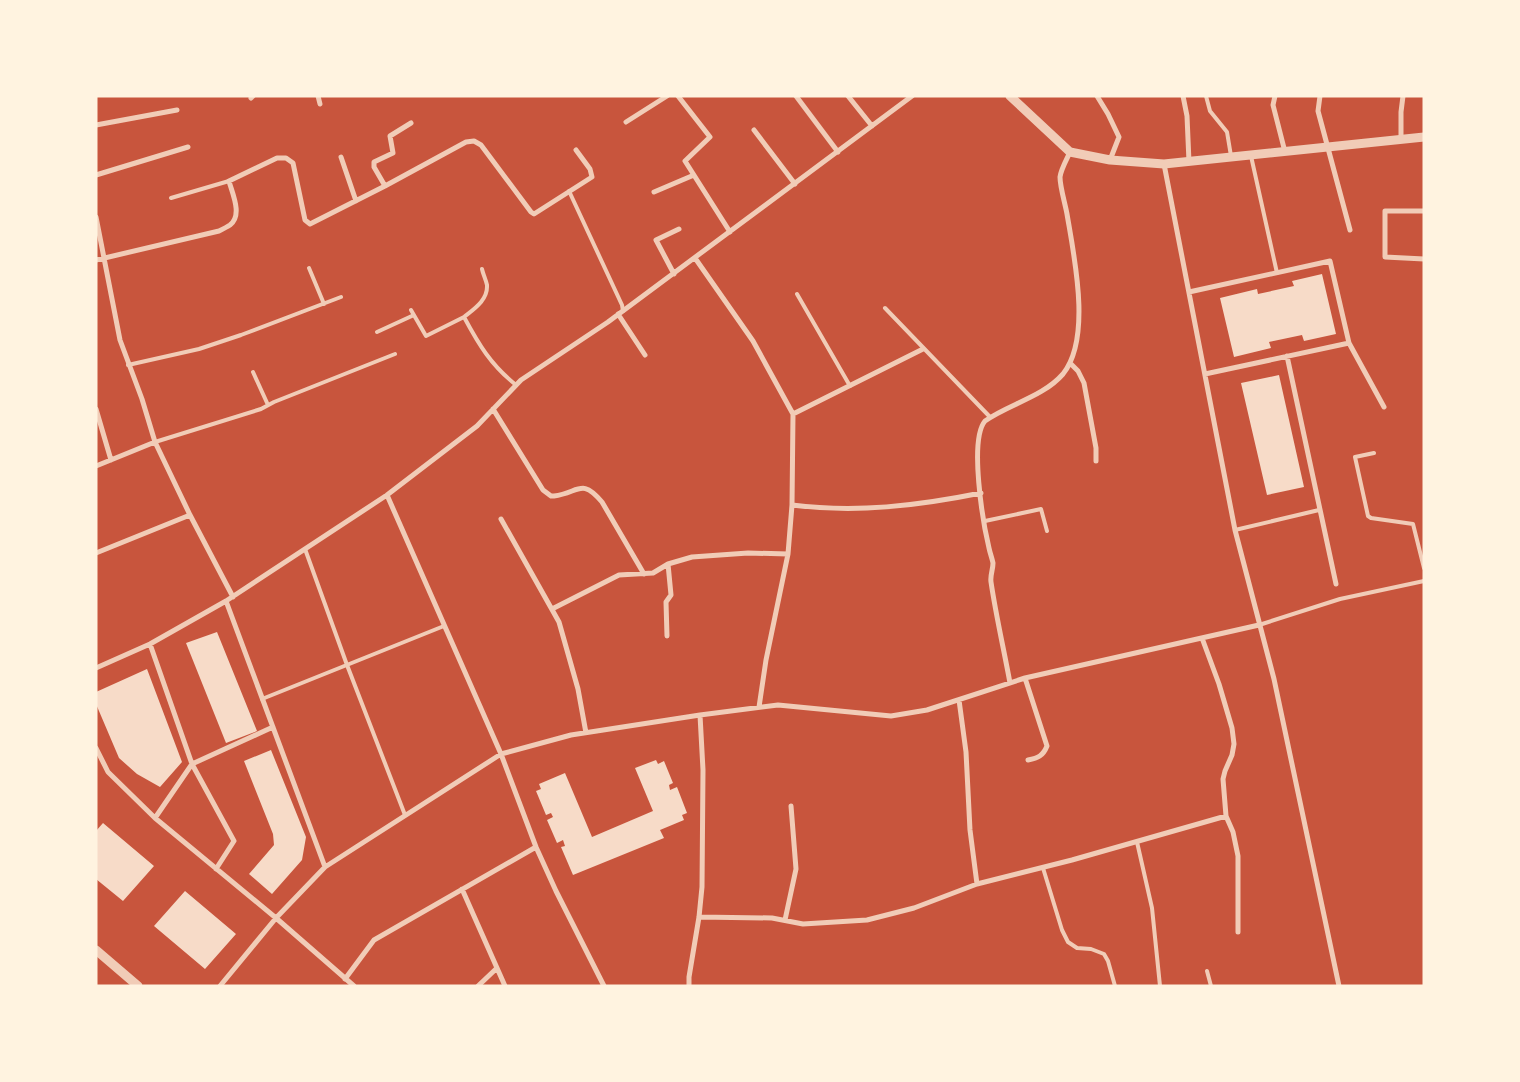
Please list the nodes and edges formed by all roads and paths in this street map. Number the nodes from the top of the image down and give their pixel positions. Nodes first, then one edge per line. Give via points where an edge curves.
1 (318, 96) edge
2 (667, 96) edge
3 (678, 96) edge
4 (796, 96) edge
5 (848, 96) edge
6 (912, 96) edge
7 (1010, 96) edge
8 (1097, 96) edge
9 (1183, 96) edge
10 (1206, 96) edge
11 (1275, 96) edge
12 (1320, 96) edge
13 (1403, 96) edge
14 (320, 104) dead end
15 (177, 110) dead end
16 (626, 122) dead end
17 (411, 123) dead end
18 (96, 125) edge
19 (872, 126) junction
20 (754, 130) dead end
21 (1424, 137) edge
22 (1401, 138) junction
23 (188, 147) dead end
24 (1327, 148) junction
25 (576, 150) dead end
26 (838, 152) junction
27 (1070, 152) junction
28 (1285, 152) junction
29 (1252, 156) junction
30 (340, 157) dead end
31 (1232, 158) junction
32 (1110, 160) junction
33 (1190, 162) junction
34 (1164, 164) junction
35 (96, 175) edge
36 (694, 175) junction
37 (229, 181) junction
38 (794, 184) junction
39 (385, 186) junction
40 (569, 191) junction
41 (654, 192) dead end
42 (171, 198) dead end
43 (356, 201) junction
44 (1424, 211) edge
45 (96, 217) edge
46 (679, 229) dead end
47 (1350, 230) dead end
48 (730, 232) junction
49 (695, 258) junction
50 (1424, 258) edge
51 (105, 259) junction
52 (96, 260) edge
53 (309, 268) dead end
54 (482, 269) dead end
55 (1277, 273) junction
56 (674, 274) junction
57 (1189, 292) junction
58 (798, 294) dead end
59 (341, 297) dead end
60 (324, 304) junction
61 (884, 308) dead end
62 (411, 310) dead end
63 (620, 313) junction
64 (414, 315) junction
65 (464, 317) junction
66 (377, 332) dead end
67 (1349, 343) junction
68 (923, 349) junction
69 (395, 354) dead end
70 (645, 355) dead end
71 (1287, 356) junction
72 (1070, 363) junction
73 (128, 365) junction
74 (253, 372) dead end
75 (1205, 374) junction
76 (516, 385) junction
77 (850, 386) junction
78 (268, 405) junction
79 (1384, 407) dead end
80 (96, 409) edge
81 (493, 410) junction
82 (793, 414) junction
83 (990, 417) junction
84 (155, 442) junction
85 (1374, 453) dead end
86 (111, 460) junction
87 (1096, 461) dead end
88 (96, 466) edge
89 (981, 494) junction
90 (387, 495) junction
91 (792, 505) junction
92 (1319, 510) junction
93 (190, 515) junction
94 (501, 519) dead end
95 (984, 521) junction
96 (1235, 530) junction
97 (1047, 531) dead end
98 (305, 549) junction
99 (96, 553) edge
100 (788, 554) junction
101 (668, 564) junction
102 (1424, 568) edge
103 (644, 574) junction
104 (1424, 581) edge
105 (1336, 584) dead end
106 (233, 597) junction
107 (226, 602) junction
108 (552, 610) junction
109 (1259, 625) junction
110 (444, 626) junction
111 (667, 636) dead end
112 (1202, 638) junction
113 (150, 644) junction
114 (347, 665) junction
115 (96, 668) edge
116 (1025, 678) junction
117 (1010, 684) junction
118 (262, 698) junction
119 (959, 700) junction
120 (759, 707) junction
121 (700, 714) junction
122 (273, 727) junction
123 (586, 733) junction
124 (96, 748) edge
125 (501, 754) junction
126 (1028, 760) dead end
127 (192, 764) junction
128 (791, 806) dead end
129 (405, 815) junction
130 (1226, 816) junction
131 (155, 818) junction
132 (1137, 842) junction
133 (536, 847) junction
134 (325, 867) junction
135 (1043, 868) junction
136 (216, 869) junction
137 (977, 884) junction
138 (462, 889) junction
139 (699, 917) junction
140 (276, 918) junction
141 (785, 920) junction
142 (1238, 932) dead end
143 (96, 950) edge
144 (497, 968) junction
145 (1207, 971) dead end
146 (345, 979) junction
147 (138, 986) edge
148 (220, 986) edge
149 (354, 986) edge
150 (478, 986) edge
151 (505, 986) edge
152 (604, 986) edge
153 (689, 986) edge
154 (1114, 986) edge
155 (1160, 986) edge
156 (1211, 986) edge
157 (1339, 986) edge

1 - 14 street
2 - 16 street
3 - 36 street via 710,137 685,162
4 - 26 street
5 - 19 street
6 - 19 street
7 - 27 street
8 - 32 street via 1119,137
9 - 33 street
10 - 31 lane via 1210,111 1227,132
11 - 28 street via 1273,105
12 - 24 street via 1318,111
13 - 22 street
15 - 18 street
17 - 39 street via 390,136 393,154 374,162
19 - 26 street
20 - 38 street
21 - 22 street
22 - 24 street
23 - 35 street
24 - 28 street
24 - 47 street
25 - 40 street via 592,176
26 - 38 street
27 - 32 street
27 - 72 street via 1060,176 1077,284 1079,332
28 - 29 street
29 - 31 street
29 - 55 lane
30 - 43 street
31 - 33 street
32 - 34 street
33 - 34 street
34 - 57 street
36 - 41 street
36 - 48 street
37 - 42 lane
37 - 43 street via 278,158 286,158 293,163 305,220 310,224
37 - 51 street via 236,209 236,218 231,225 219,231
38 - 48 street
39 - 40 street via 466,142 474,141 534,214
39 - 43 street
40 - 63 lane via 622,305
44 - 50 street via 1385,211 1385,257
45 - 51 street
46 - 56 street via 656,240
48 - 49 street
49 - 56 street
49 - 82 street via 753,341
51 - 52 street
51 - 73 street via 120,340
53 - 60 lane
54 - 65 lane via 487,286 483,299
55 - 57 street
55 - 67 street via 1330,261
56 - 63 street
57 - 75 street
58 - 77 lane
59 - 60 lane
60 - 73 lane via 241,336
61 - 68 lane
62 - 64 lane
63 - 70 street
63 - 76 street
64 - 65 lane via 426,336
64 - 66 lane
65 - 76 lane via 491,362
67 - 71 street
67 - 79 street
68 - 77 street
68 - 83 lane
69 - 78 lane
71 - 75 street
71 - 92 street
72 - 83 street via 1052,384
72 - 87 street via 1084,383
73 - 84 street
74 - 78 lane
75 - 96 street
76 - 81 street
77 - 82 street
78 - 84 lane via 261,410
80 - 86 street
81 - 90 street
81 - 103 street via 543,490 551,496 582,488 593,492
82 - 91 street
83 - 89 street via 981,425 978,439
84 - 86 street
84 - 93 street
85 - 102 lane via 1355,457 1368,516 1413,524
86 - 88 street
89 - 91 street via 891,507 826,509
89 - 95 street
90 - 98 street
90 - 110 street
91 - 100 street
92 - 96 lane
92 - 105 street
93 - 99 street
93 - 106 street
94 - 108 street
95 - 97 lane via 1041,509
95 - 117 street
96 - 109 street
98 - 106 street
98 - 114 lane
100 - 101 street via 692,557
100 - 120 street
101 - 103 street via 653,573
101 - 111 street via 671,595 666,602
103 - 108 street via 619,575
104 - 109 lane via 1340,599
106 - 107 street
107 - 113 street
107 - 118 street
108 - 123 street via 559,622 578,689
109 - 112 street
109 - 157 street via 1276,688
110 - 114 lane
110 - 125 street
112 - 116 street
112 - 130 street via 1232,728 1234,744 1223,779
113 - 115 street
113 - 127 street
114 - 118 lane
114 - 129 lane
116 - 117 street
116 - 126 street via 1047,746 1044,754
117 - 119 street
118 - 122 street
119 - 120 street via 891,716 778,705
119 - 137 street
120 - 121 street
121 - 123 street
121 - 139 street via 703,770
122 - 127 street
122 - 134 street
123 - 125 street
124 - 131 street via 108,772
125 - 129 street
125 - 133 street
127 - 131 street
127 - 136 street via 234,842
128 - 141 street via 796,869
129 - 134 street
130 - 132 street
130 - 142 street via 1234,832 1238,856
131 - 136 street
132 - 135 street
132 - 155 lane via 1152,908
133 - 138 street
133 - 152 street
134 - 140 street
135 - 137 street
135 - 154 lane via 1068,942 1077,948 1104,954
136 - 140 street
137 - 141 street via 914,908 867,920 803,924
138 - 144 street
138 - 146 street via 374,940
139 - 141 street
139 - 153 street
140 - 146 street
140 - 148 street
143 - 147 street
144 - 150 street
144 - 151 street
145 - 156 lane
146 - 149 street

